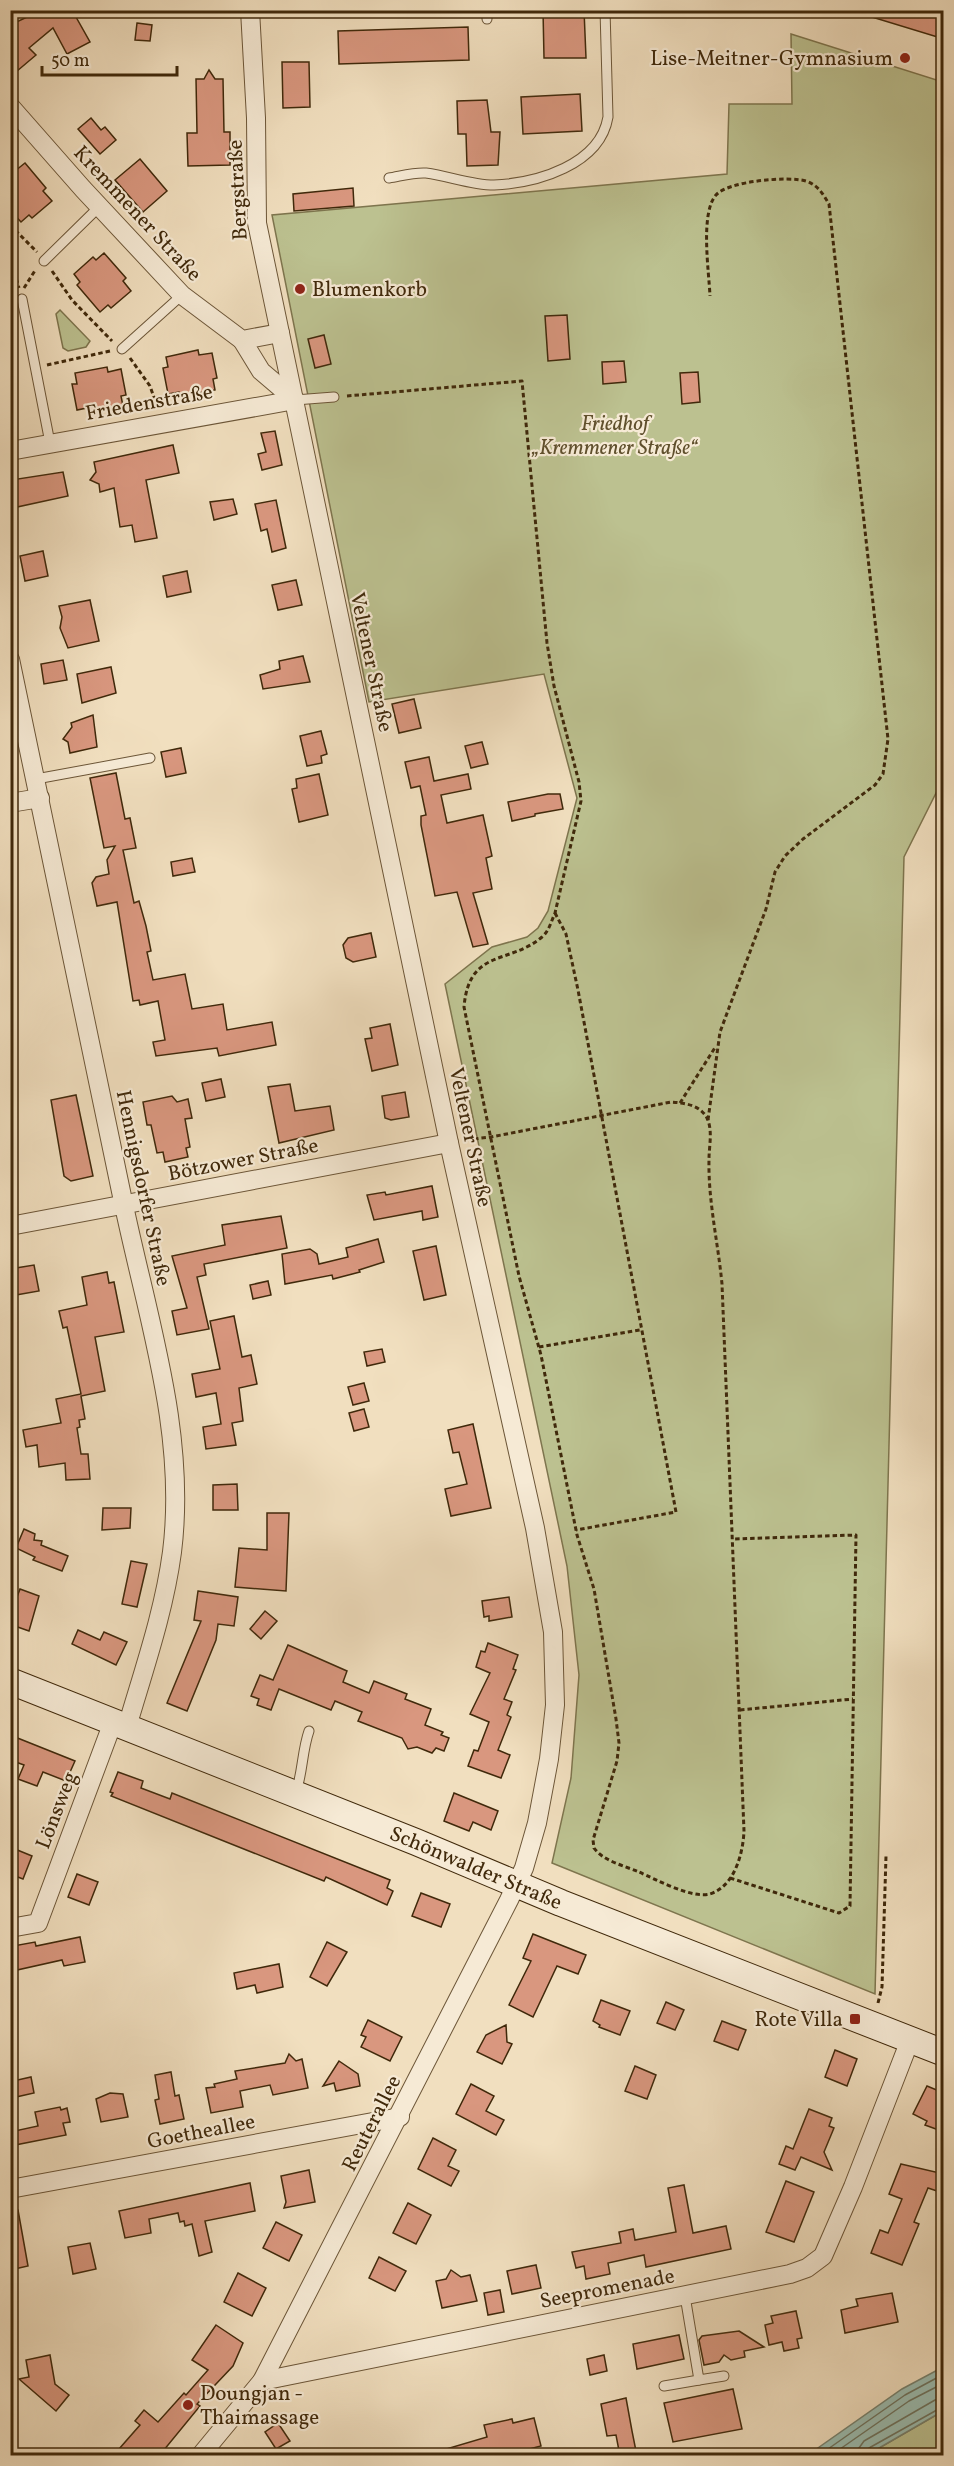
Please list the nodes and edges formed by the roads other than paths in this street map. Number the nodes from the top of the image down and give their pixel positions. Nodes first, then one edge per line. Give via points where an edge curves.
1 (250, 10) edge
2 (605, 10) edge
3 (10, 106) edge
4 (390, 178) dead end
5 (99, 207) junction
6 (44, 261) road end
7 (182, 295) junction
8 (22, 299) road end
9 (280, 333) junction
10 (242, 340) junction
11 (122, 349) road end
12 (334, 397) road end
13 (295, 400) junction
14 (50, 443) junction
15 (10, 451) edge
16 (10, 659) edge
17 (150, 758) dead end
18 (36, 778) junction
19 (40, 798) junction
20 (10, 803) edge
21 (449, 1143) junction
22 (124, 1206) junction
23 (10, 1226) edge
24 (10, 1681) edge
25 (120, 1724) junction
26 (309, 1731) dead end
27 (295, 1794) junction
28 (516, 1884) junction
29 (10, 1928) edge
30 (910, 2040) junction
31 (944, 2053) edge
32 (400, 2117) junction
33 (10, 2189) edge
34 (685, 2296) junction
35 (724, 2376) dead end
36 (699, 2380) junction
37 (262, 2381) junction
38 (664, 2386) dead end
39 (200, 2456) edge

1 - 9 street, Bergstraße via 257,223
2 - 4 lane via 608,117 605,132 592,152 543,176 494,185 425,173
3 - 5 street, Kremmener Straße
5 - 6 lane
5 - 7 street, Kremmener Straße
7 - 10 street, Kremmener Straße
7 - 11 lane
8 - 14 lane
9 - 10 street
9 - 13 street, Bergstraße
10 - 13 street, Kremmener Straße via 261,371
12 - 13 lane
13 - 14 street, Friedenstraße
13 - 21 street, Veltener Straße
14 - 15 street, Friedenstraße
16 - 18 street, Hennigsdorfer Straße
17 - 18 lane
18 - 19 street, Hennigsdorfer Straße
19 - 20 street
19 - 22 street, Hennigsdorfer Straße
21 - 22 street, Bötzower Straße
21 - 28 street, Veltener Straße via 535,1528 553,1632 555,1705 549,1759 537,1823
22 - 23 street, Bötzower Straße
22 - 25 street, Hennigsdorfer Straße via 169,1407 174,1465 172,1552 156,1631
24 - 25 main road, Schönwalder Straße
25 - 27 main road, Schönwalder Straße
25 - 29 street, Lönsweg via 38,1923
26 - 27 lane via 304,1744 303,1773
27 - 28 main road, Schönwalder Straße
28 - 30 main road, Schönwalder Straße
28 - 32 street, Reuterallee
30 - 31 main road, Schönwalder Straße
30 - 34 street, Seepromenade via 823,2256 790,2274
32 - 33 street, Goetheallee
32 - 37 street, Reuterallee
34 - 36 lane
34 - 37 street, Seepromenade
35 - 36 lane
36 - 38 lane
37 - 39 street

